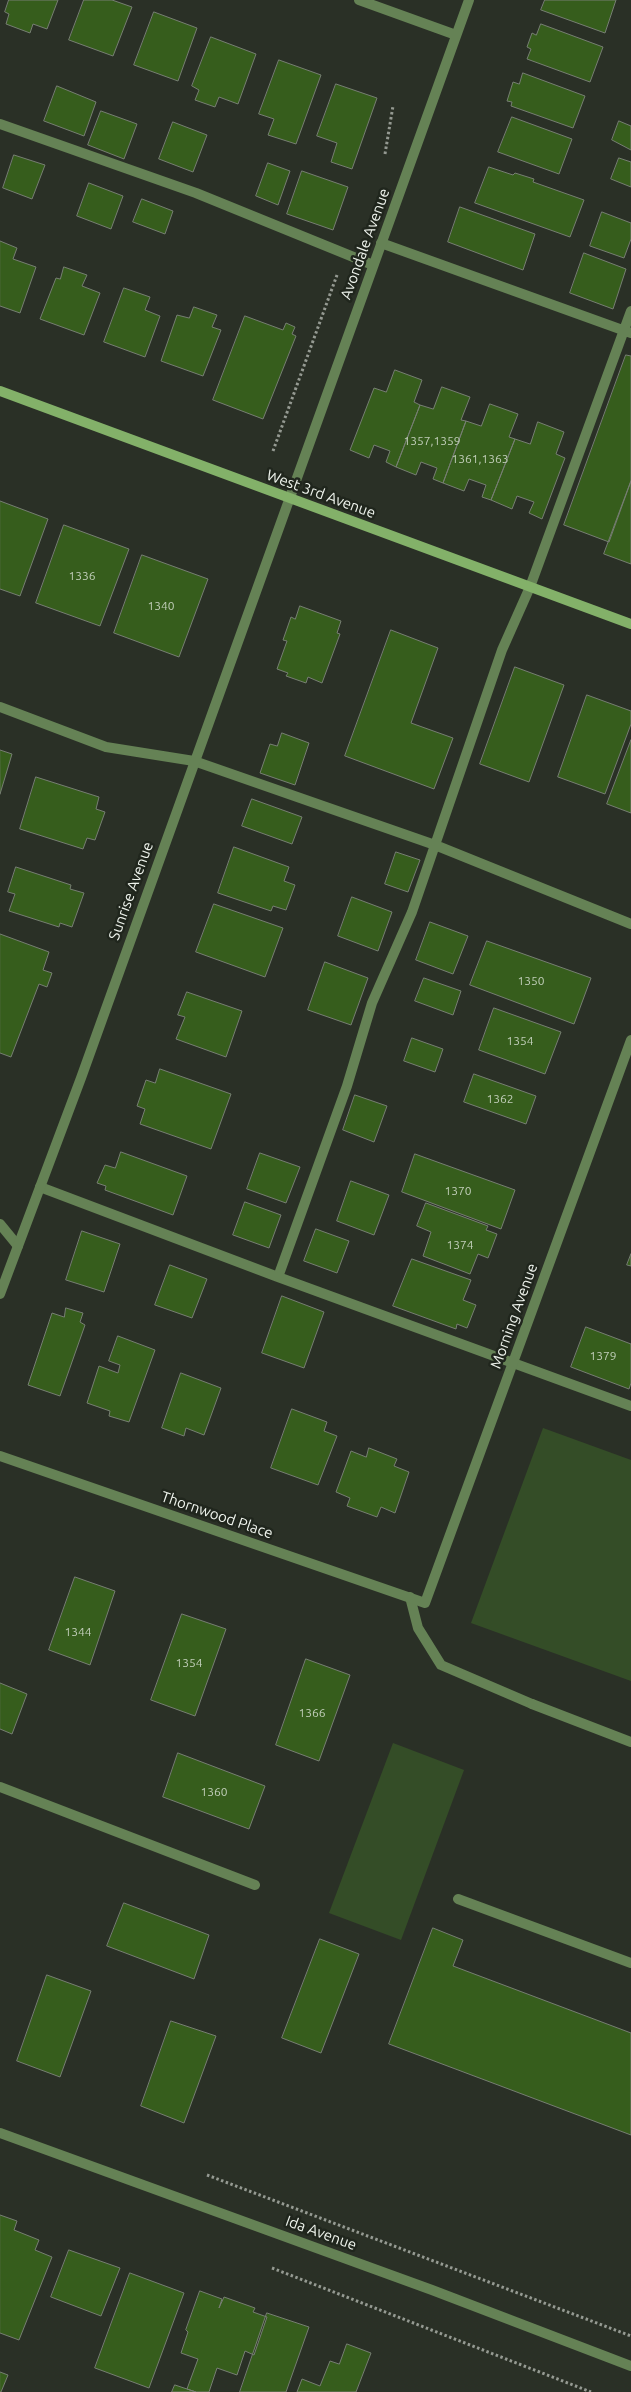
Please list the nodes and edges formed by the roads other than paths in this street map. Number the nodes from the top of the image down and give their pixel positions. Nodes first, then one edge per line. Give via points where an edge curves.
1 (359, 0) edge
2 (469, 0) edge
3 (456, 35) junction
4 (0, 124) edge
5 (381, 243) junction
6 (373, 266) junction
7 (631, 311) edge
8 (627, 332) edge
9 (0, 391) edge
10 (289, 498) junction
11 (530, 586) junction
12 (631, 624) edge
13 (0, 706) edge
14 (194, 761) junction
15 (435, 845) junction
16 (631, 924) edge
17 (631, 1040) edge
18 (40, 1187) junction
19 (0, 1224) edge
20 (18, 1246) junction
21 (278, 1277) junction
22 (0, 1294) edge
23 (512, 1364) junction
24 (631, 1406) edge
25 (0, 1456) edge
26 (410, 1597) junction
27 (424, 1602) joint
28 (631, 1742) edge
29 (0, 1787) edge
30 (255, 1885) dead end
31 (458, 1899) dead end
32 (631, 1963) edge
33 (0, 2133) edge
34 (631, 2366) edge

1 - 3 street
2 - 3 street, Avondale Avenue
3 - 5 street, Avondale Avenue
4 - 6 street via 196,193
5 - 6 street, Avondale Avenue
5 - 8 street
6 - 10 street, Avondale Avenue
7 - 8 street
8 - 11 street
9 - 10 street, West 3rd Avenue
10 - 11 street, West 3rd Avenue
10 - 14 street, Sunrise Avenue
11 - 12 street, West 3rd Avenue
11 - 15 street via 502,650
13 - 14 street via 106,747
14 - 15 street
14 - 18 street, Sunrise Avenue
15 - 16 street
15 - 21 street via 412,912 372,1003 347,1086
17 - 23 street, Morning Avenue
18 - 20 street, Sunrise Avenue
18 - 21 street
19 - 20 street
20 - 22 street, Sunrise Avenue
21 - 23 street
23 - 24 street
23 - 27 street, Morning Avenue
25 - 26 street, Thornwood Place
26 - 27 street, Thornwood Place
26 - 28 street via 418,1628 441,1665
29 - 30 street
31 - 32 street
33 - 34 street, Ida Avenue

